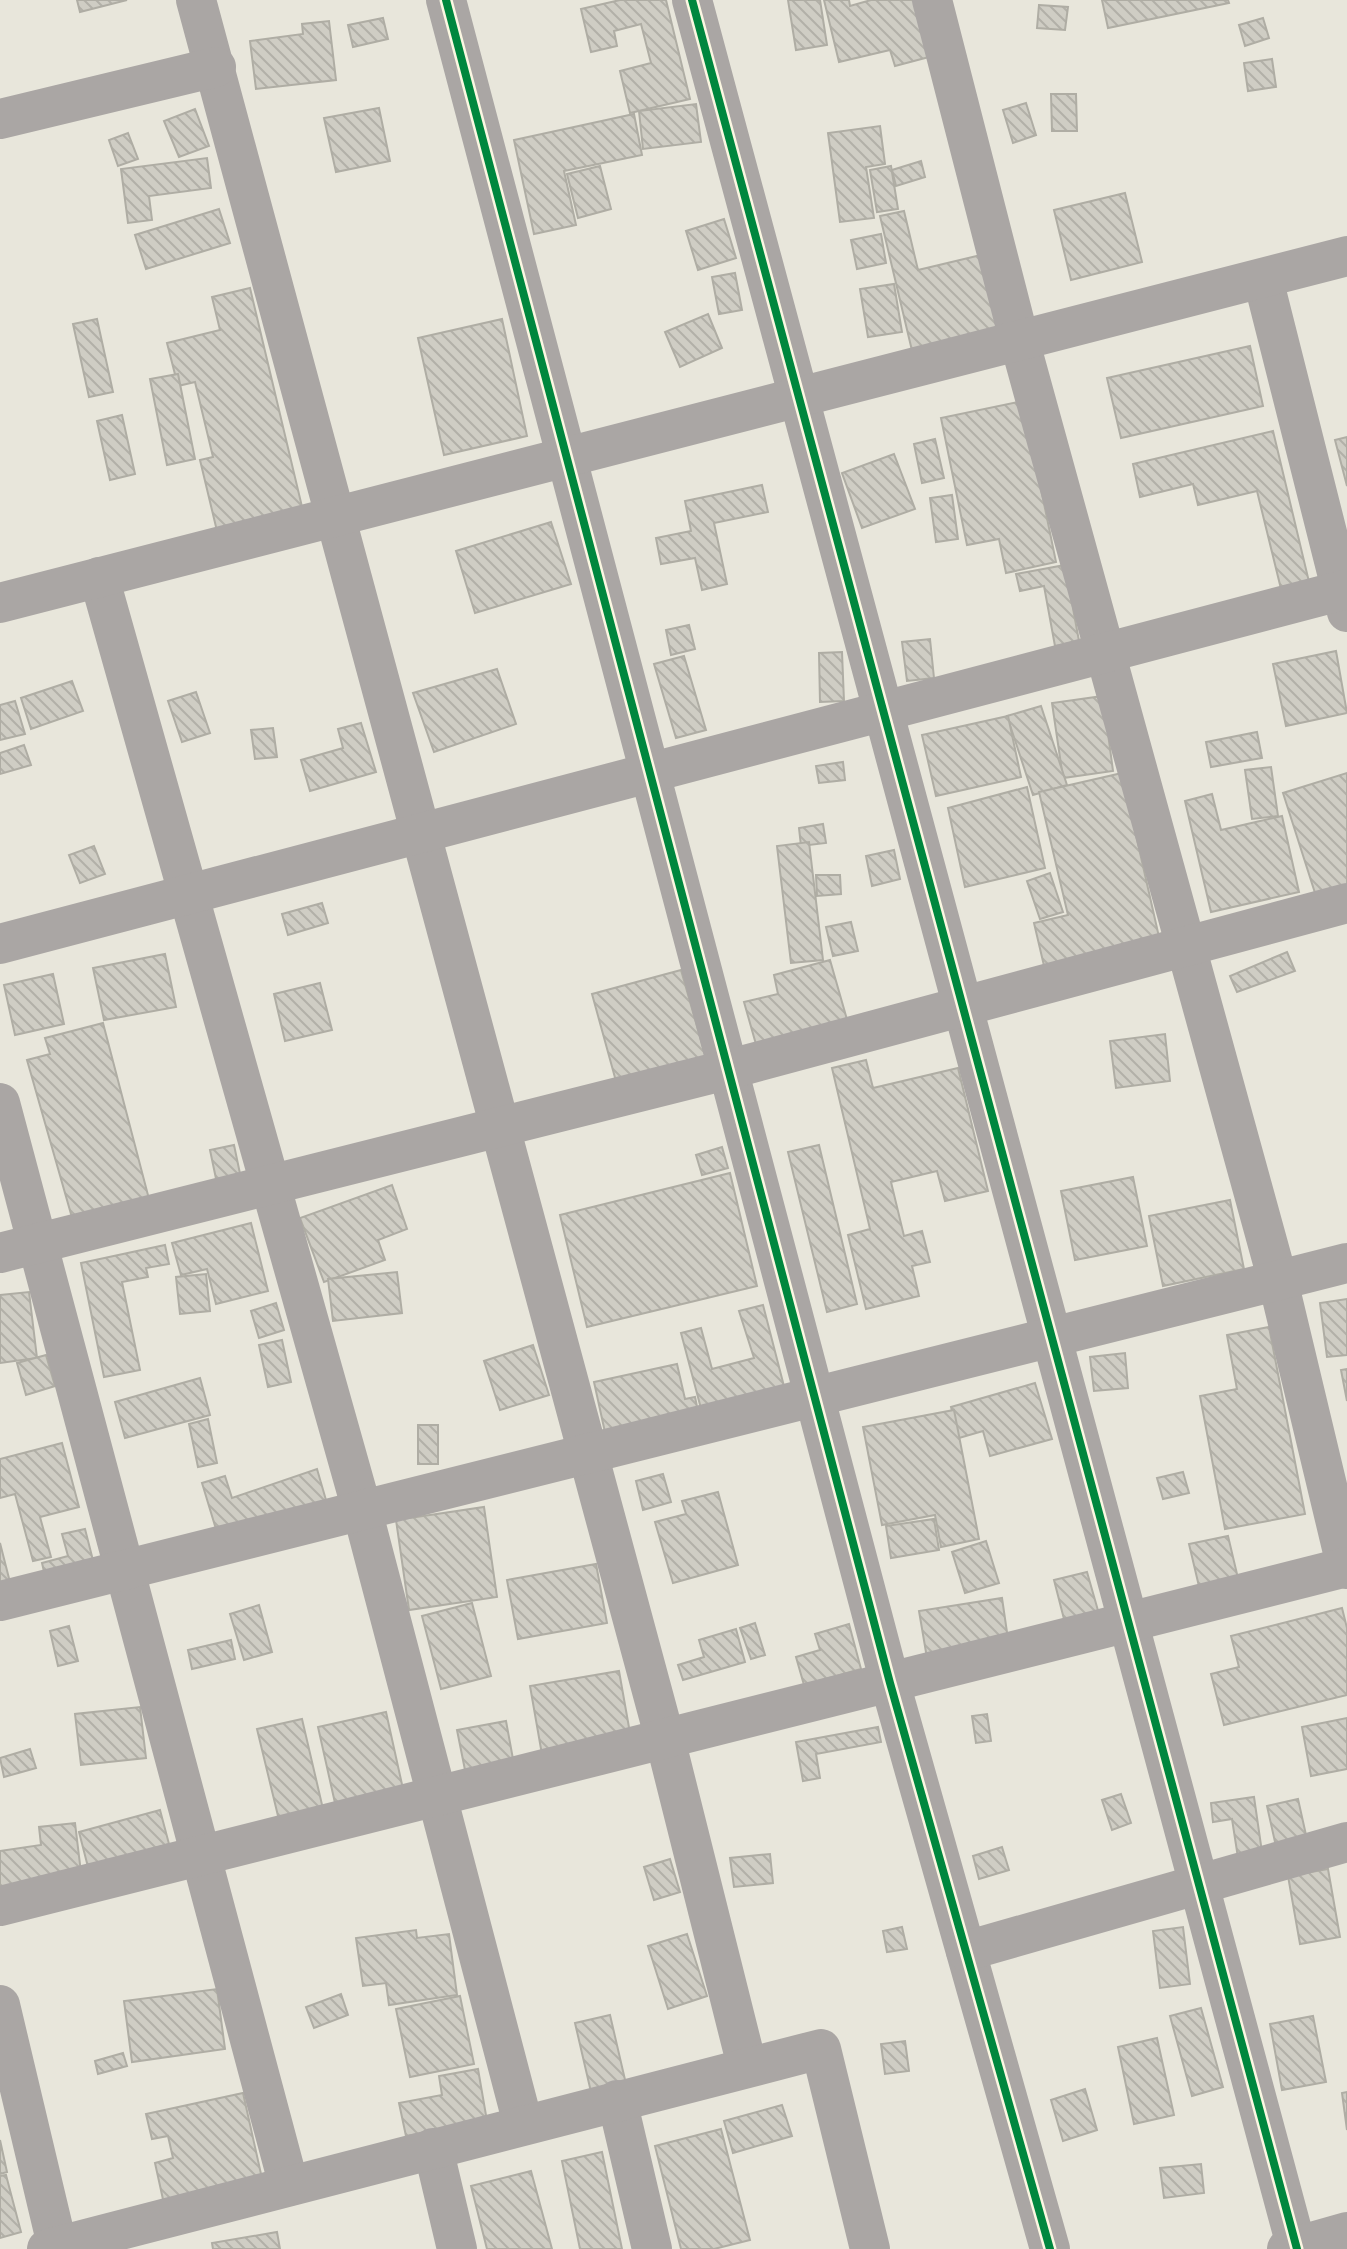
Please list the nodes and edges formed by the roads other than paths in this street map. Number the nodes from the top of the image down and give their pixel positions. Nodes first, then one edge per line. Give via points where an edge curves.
1 (196, 0) edge
2 (446, 0) edge
3 (692, 0) edge
4 (932, 0) edge
5 (216, 67) junction
6 (0, 119) edge
7 (1347, 256) edge
8 (1263, 279) junction
9 (1020, 343) junction
10 (798, 398) junction
11 (569, 455) junction
12 (337, 515) junction
13 (99, 577) junction
14 (1345, 597) edge
15 (0, 603) edge
16 (1105, 651) junction
17 (882, 710) junction
18 (652, 774) junction
19 (422, 832) junction
20 (188, 895) junction
21 (1347, 903) edge
22 (0, 944) edge
23 (1186, 949) junction
24 (961, 1008) junction
25 (730, 1069) junction
26 (0, 1103) edge
27 (500, 1126) junction
28 (270, 1184) junction
29 (18, 1248) edge
30 (1347, 1263) edge
31 (1278, 1281) junction
32 (1050, 1338) junction
33 (815, 1397) junction
34 (588, 1454) junction
35 (362, 1510) junction
36 (1347, 1568) edge
37 (122, 1570) junction
38 (0, 1601) edge
39 (1130, 1622) junction
40 (890, 1683) junction
41 (665, 1739) junction
42 (437, 1796) junction
43 (1347, 1842) edge
44 (202, 1855) junction
45 (1200, 1883) junction
46 (0, 1906) edge
47 (966, 1951) junction
48 (0, 2005) edge
49 (747, 2066) junction
50 (617, 2100) junction
51 (523, 2124) junction
52 (433, 2148) junction
53 (289, 2186) junction
54 (1347, 2232) edge
55 (54, 2248) edge
56 (1293, 2248) edge
57 (457, 2249) edge
58 (652, 2249) edge
59 (870, 2249) edge
60 (1050, 2249) edge

1 - 5 street
2 - 11 street
3 - 10 street
4 - 9 street
5 - 6 street
5 - 12 street
7 - 8 street
8 - 9 street
8 - 14 street
9 - 10 street
9 - 16 street
10 - 11 street
10 - 17 street
11 - 12 street
11 - 18 street
12 - 13 street
12 - 19 street
13 - 15 street
13 - 20 street
14 - 16 street
16 - 17 street
16 - 23 street
17 - 18 street
17 - 24 street
18 - 19 street
18 - 25 street
19 - 20 street
19 - 27 street
20 - 22 street
20 - 28 street
21 - 23 street
23 - 24 street
23 - 31 street
24 - 25 street
24 - 32 street
25 - 27 street
25 - 33 street
26 - 29 street
27 - 28 street
27 - 34 street
28 - 29 street
28 - 35 street
29 - 37 street
30 - 31 street
31 - 32 street
31 - 36 street
32 - 33 street
32 - 39 street
33 - 34 street
33 - 40 street
34 - 35 street
34 - 41 street
35 - 37 street
35 - 42 street
36 - 39 street
37 - 38 street
37 - 44 street
39 - 40 street
39 - 45 street
40 - 41 street
40 - 47 street
41 - 42 street
41 - 49 street
42 - 44 street
42 - 51 street
43 - 45 street
44 - 46 street
44 - 53 street
45 - 47 street
45 - 56 street
47 - 60 street
48 - 55 street
49 - 50 street
49 - 59 street via 821,2049
50 - 51 street
50 - 58 street
51 - 52 street
52 - 53 street
52 - 57 street
53 - 55 street
54 - 56 street

